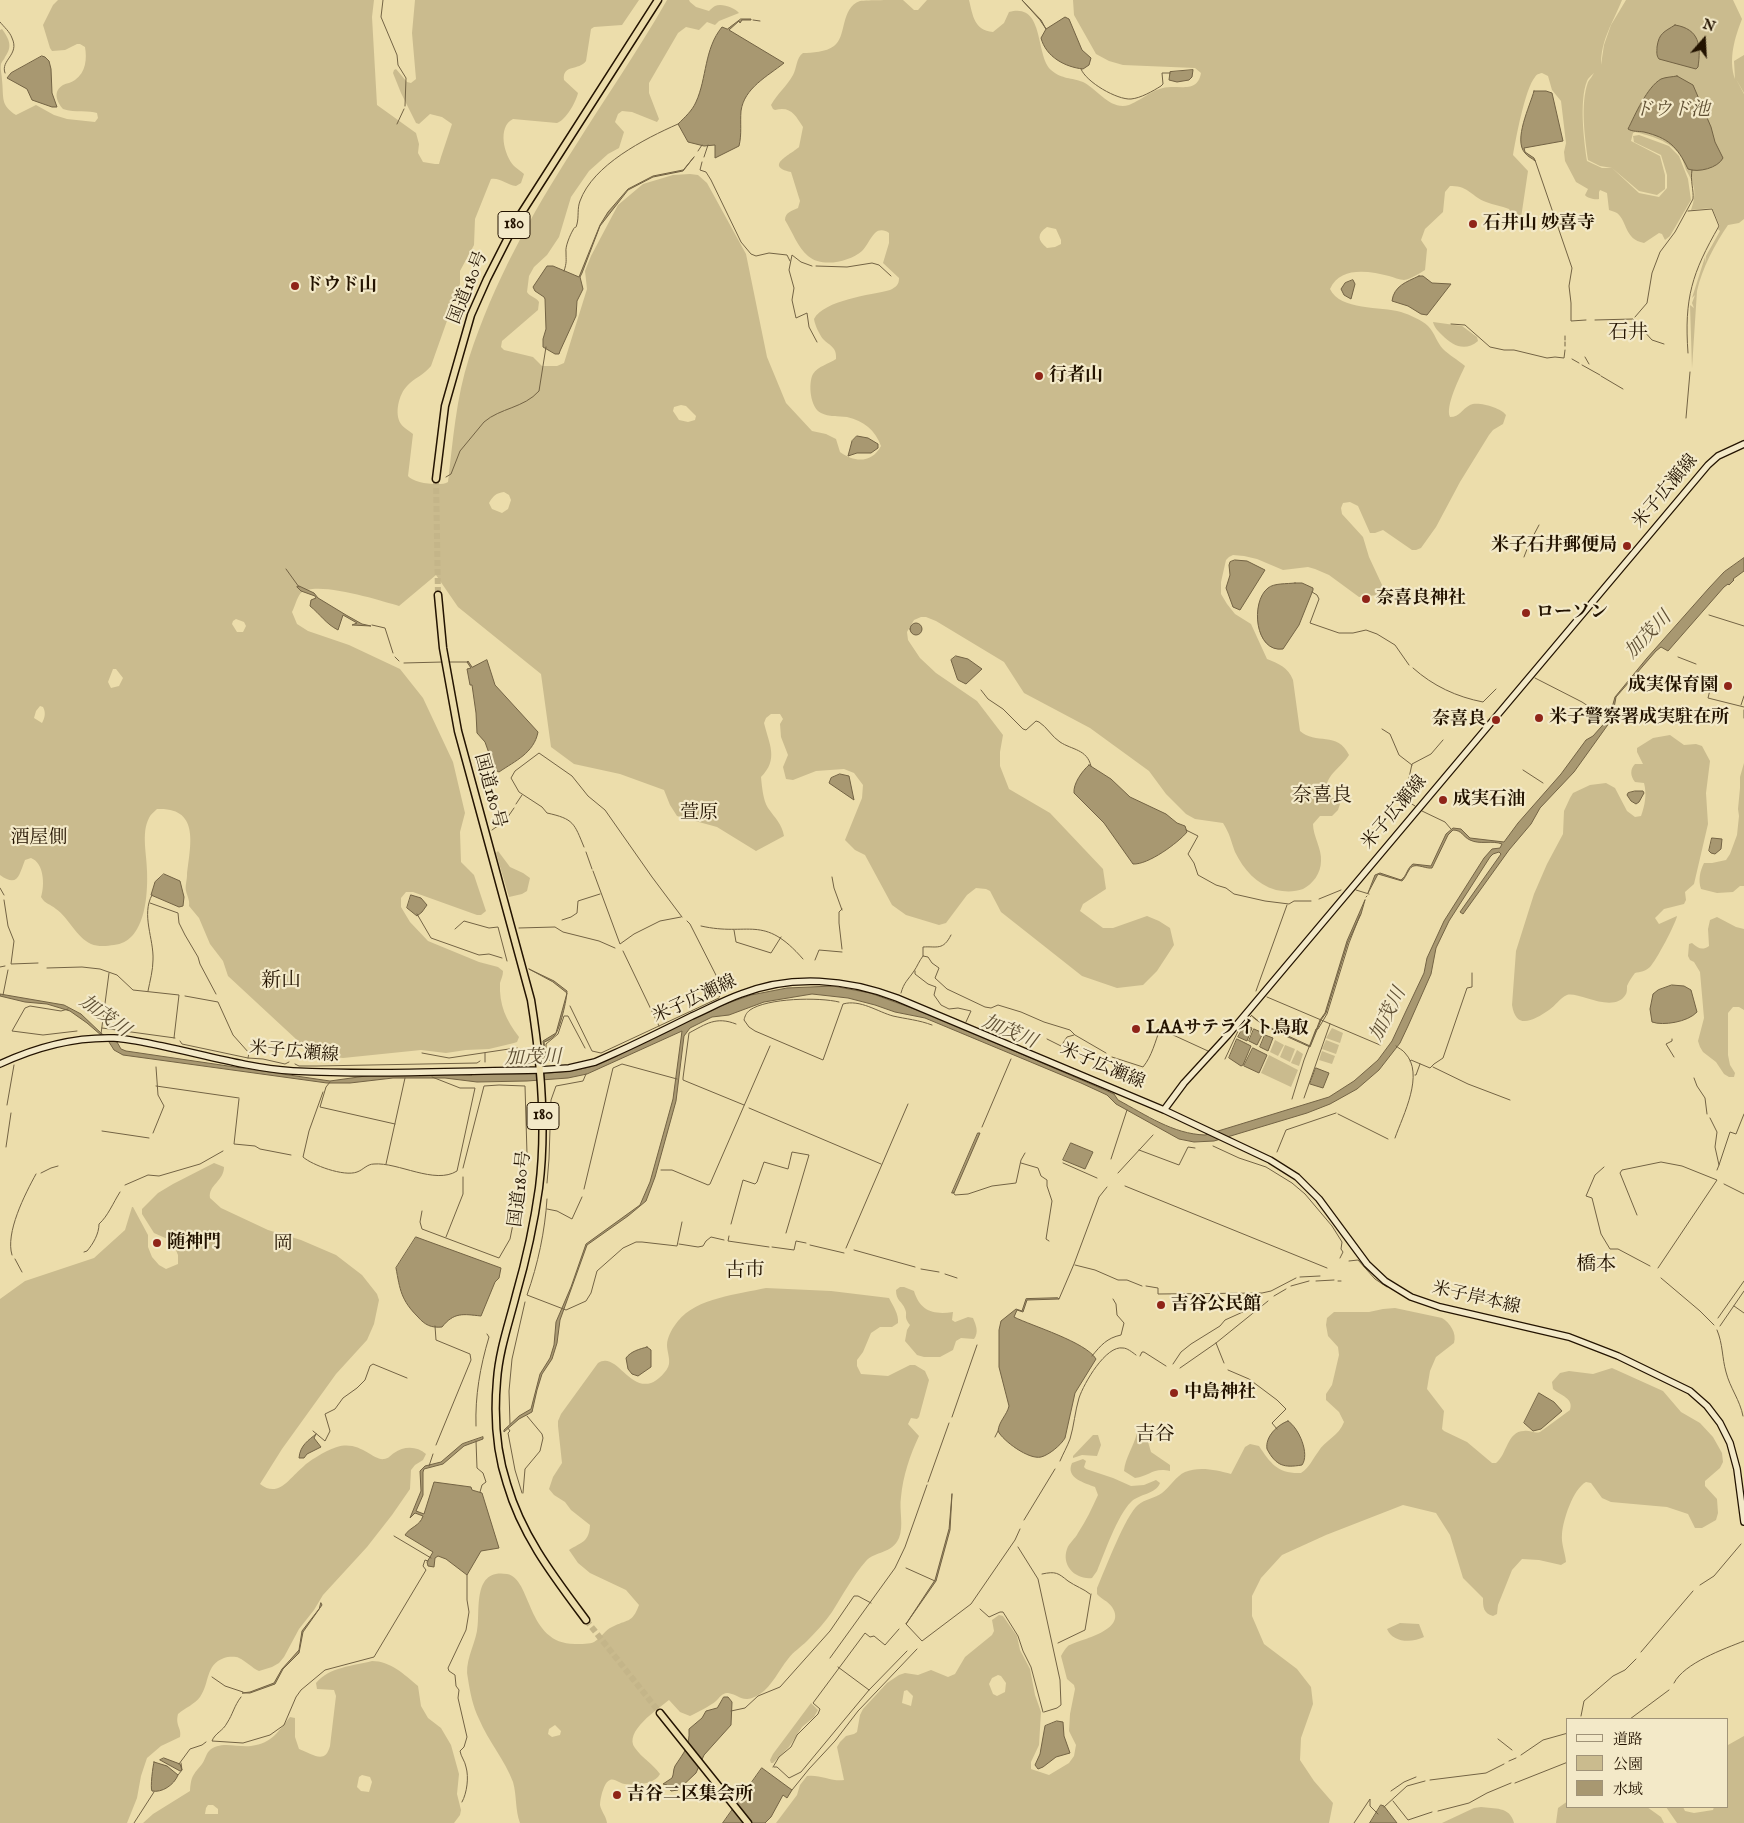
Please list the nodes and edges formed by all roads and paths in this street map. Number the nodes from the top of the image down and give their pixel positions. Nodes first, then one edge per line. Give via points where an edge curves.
1 (658, 0) edge
2 (1744, 444) edge
3 (436, 479) tunnel mouth
4 (438, 596) tunnel mouth
5 (0, 1064) edge
6 (540, 1070) junction
7 (1164, 1110) junction
8 (1744, 1522) edge
9 (586, 1620) tunnel mouth
10 (660, 1713) tunnel mouth
11 (748, 1823) edge

1 - 3 highway, 国道180号 / 180 via 517,220 487,279 472,314 445,406
2 - 7 main road, 米子広瀬線 via 1708,464
4 - 6 highway, 国道180号 / 180 via 443,648 458,731 530,1000
5 - 6 main road, 米子広瀬線 via 47,1045 115,1038 292,1070
6 - 7 main road, 米子広瀬線 via 595,1062 742,993 795,981 834,982 888,995
6 - 9 highway, 国道180号 / 180 via 543,1125 539,1188 498,1370 496,1426 499,1453 513,1504 544,1563
7 - 8 main road, 米子岸本線 via 1270,1160 1297,1177 1332,1214 1367,1264 1385,1281 1411,1297 1440,1307 1569,1337 1690,1390 1707,1406 1730,1443
10 - 11 highway

